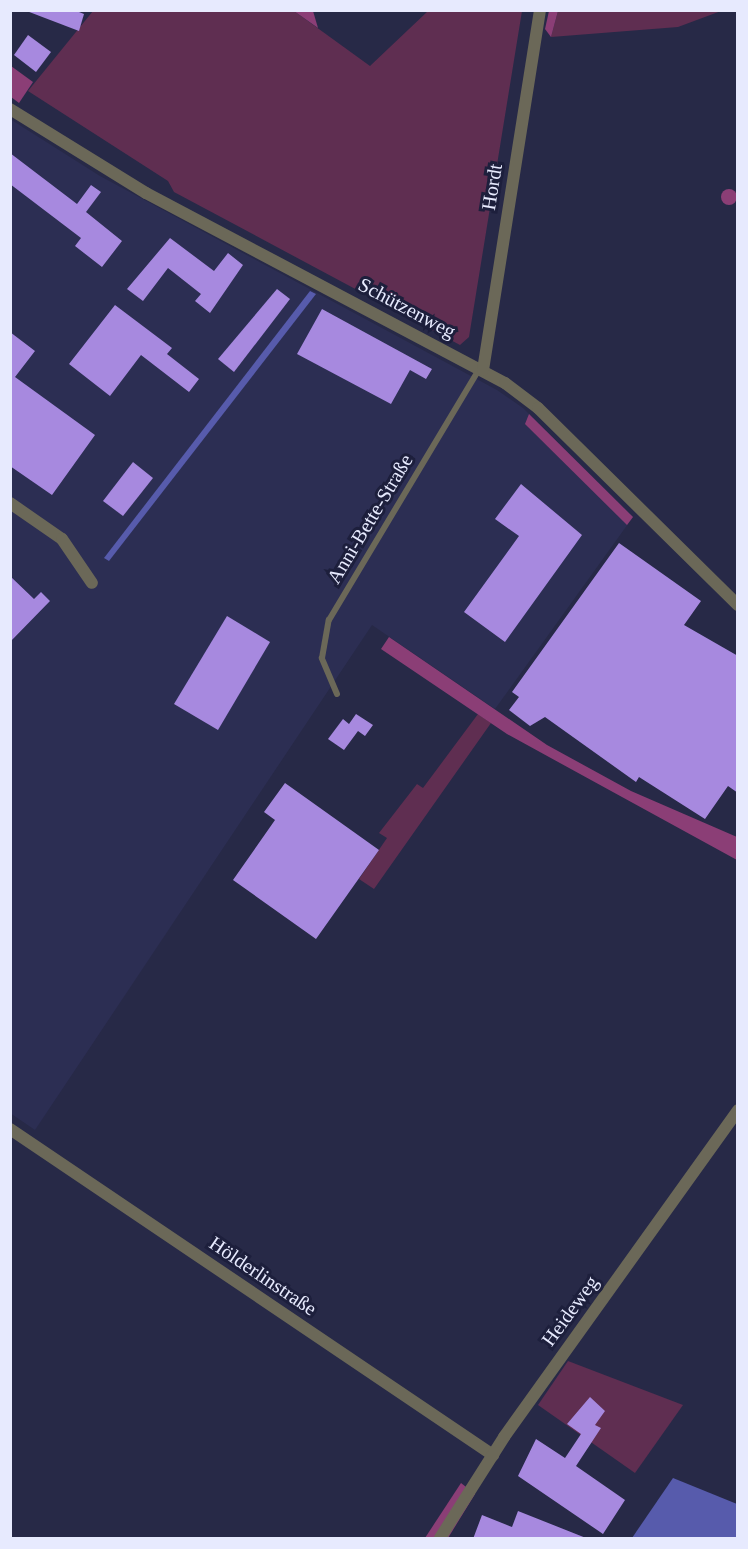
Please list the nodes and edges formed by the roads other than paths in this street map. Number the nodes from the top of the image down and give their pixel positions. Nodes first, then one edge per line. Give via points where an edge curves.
1 (540, 10) edge
2 (10, 109) edge
3 (482, 369) junction
4 (10, 503) edge
5 (92, 583) dead end
6 (738, 605) edge
7 (337, 694) dead end
8 (738, 1110) edge
9 (10, 1129) edge
10 (493, 1455) junction
11 (440, 1539) edge

1 - 3 street, Hordt
2 - 3 street, Schützenweg via 146,193
3 - 6 street, Schützenweg via 538,408
3 - 7 lane, Anni-Bette-Straße via 329,620 322,658
4 - 5 street via 62,539
8 - 10 street, Heideweg
9 - 10 street, Hölderlinstraße
10 - 11 street, Heideweg

